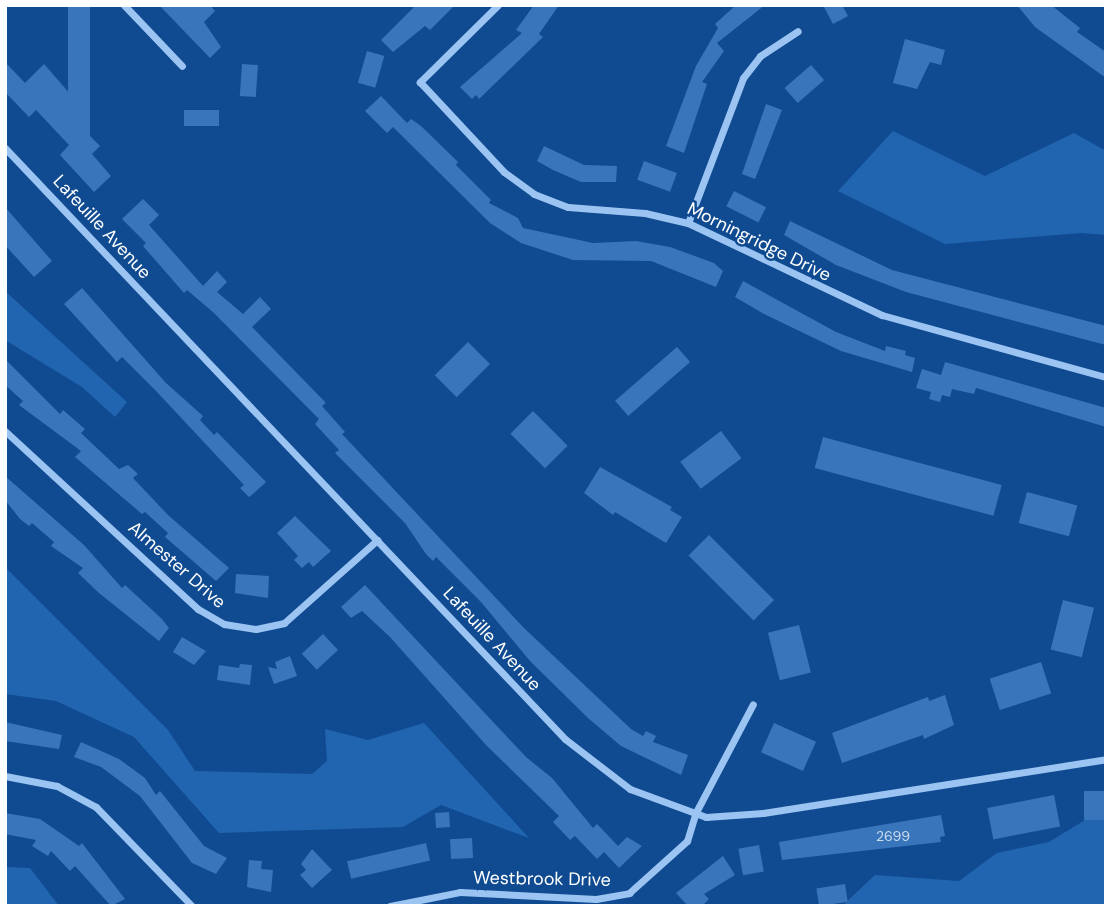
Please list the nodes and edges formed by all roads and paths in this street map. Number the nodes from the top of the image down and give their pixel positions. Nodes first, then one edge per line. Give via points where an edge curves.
1 (124, 5) edge
2 (498, 5) edge
3 (798, 31) dead end
4 (182, 66) dead end
5 (5, 148) edge
6 (688, 223) junction
7 (1106, 377) edge
8 (5, 431) edge
9 (377, 540) junction
10 (753, 704) dead end
11 (1106, 759) edge
12 (5, 776) edge
13 (695, 814) junction
14 (192, 906) edge
15 (390, 906) edge

1 - 4 street
2 - 6 street, Morningridge Drive via 419,82 504,172 534,194 568,207 645,213
3 - 6 street via 760,56 743,78
5 - 9 street, Lafeuille Avenue
6 - 7 street, Morningridge Drive via 882,316
8 - 9 street, Almester Drive via 198,608 224,624 256,629 284,623
9 - 13 street, Lafeuille Avenue via 588,761 629,789
10 - 13 street, Westbrook Drive
11 - 13 street, Lafeuille Avenue via 763,813
12 - 14 street via 57,786 96,807
13 - 15 street, Westbrook Drive via 687,841 641,885 618,897 460,892

